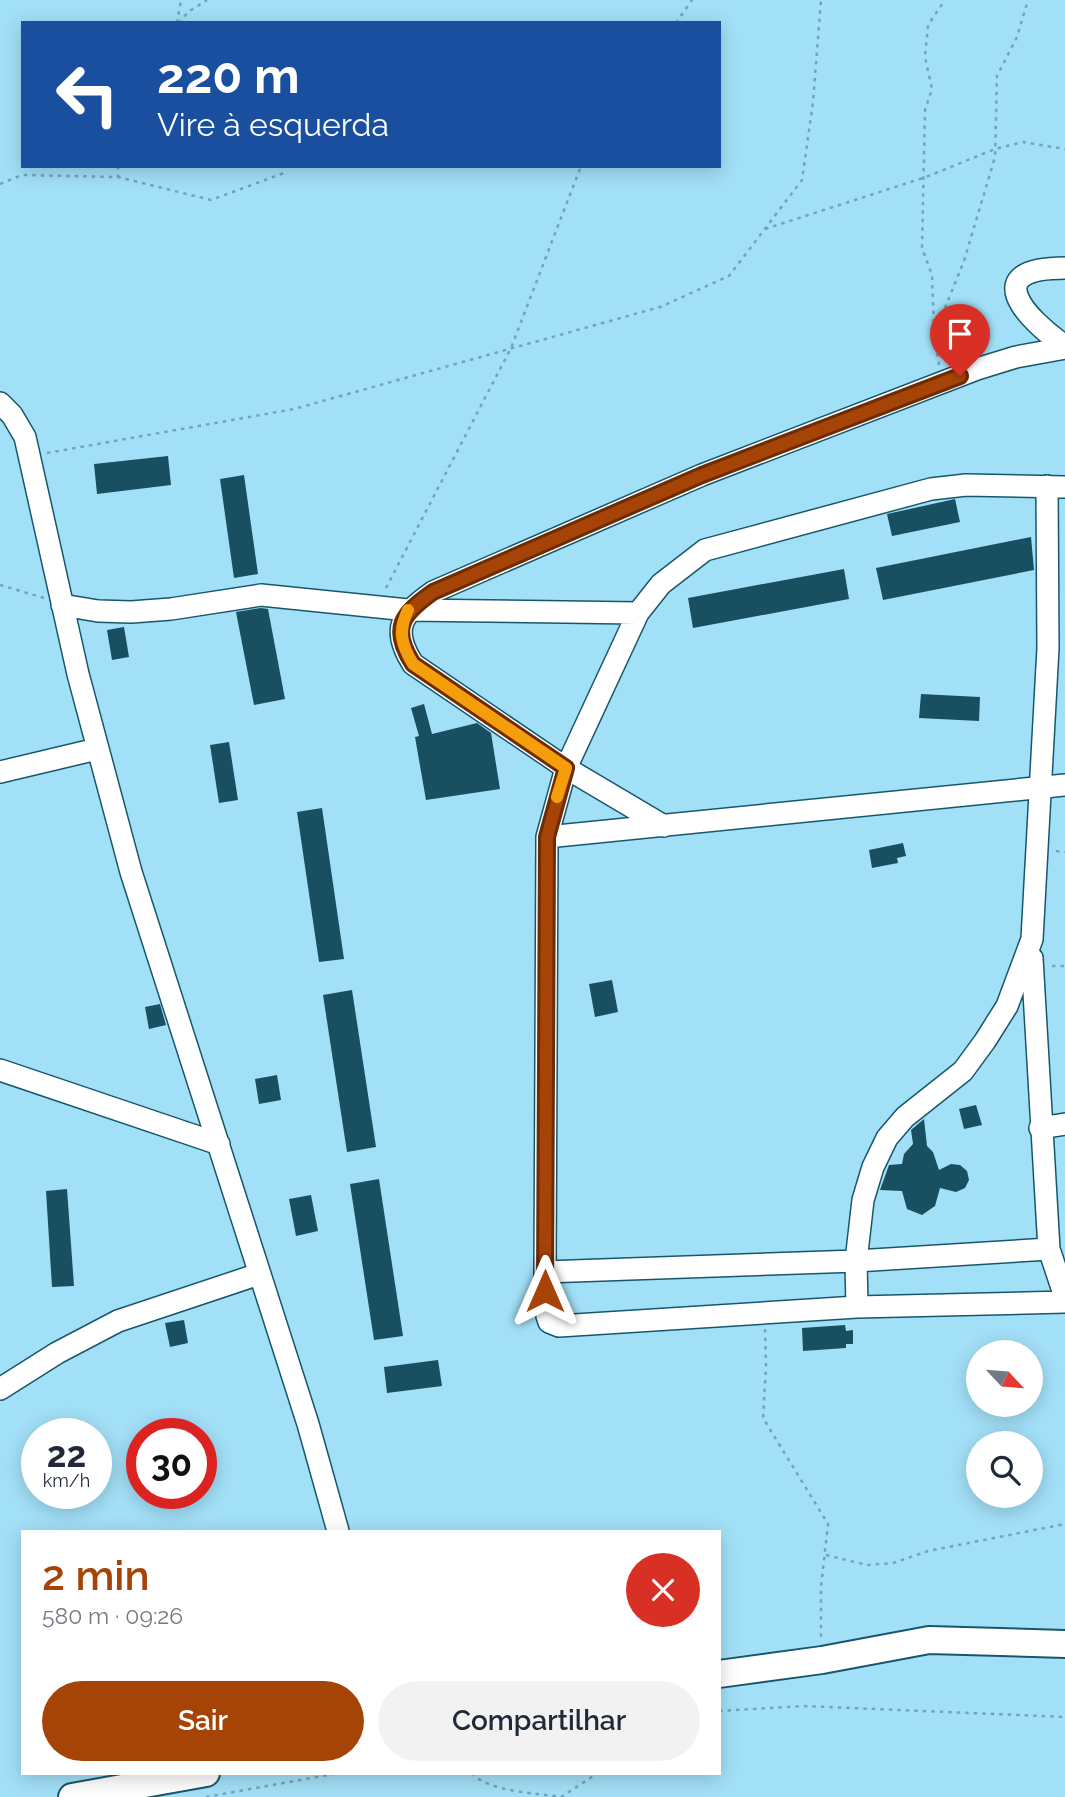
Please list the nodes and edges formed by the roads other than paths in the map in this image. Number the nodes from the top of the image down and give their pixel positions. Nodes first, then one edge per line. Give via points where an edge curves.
1 (1065, 268) edge
2 (1065, 347) edge
3 (0, 403) edge
4 (1056, 487) edge
5 (62, 605) junction
6 (408, 610) junction
7 (638, 614) junction
8 (97, 749) junction
9 (566, 768) junction
10 (0, 772) edge
11 (1065, 785) edge
12 (1039, 787) junction
13 (664, 826) junction
14 (547, 837) junction
15 (1032, 939) junction
16 (0, 1070) edge
17 (1065, 1124) edge
18 (1040, 1128) junction
19 (219, 1144) junction
20 (1049, 1249) junction
21 (856, 1262) junction
22 (545, 1272) junction
23 (259, 1274) junction
24 (1065, 1299) edge
25 (857, 1307) junction
26 (0, 1389) edge
27 (338, 1530) edge
28 (1065, 1644) edge
29 (724, 1671) edge
30 (195, 1775) edge
31 (72, 1797) edge

1 - 2 street via 1024,276 1015,294 1037,326
2 - 6 street via 1016,357 942,383 702,475 433,592
3 - 5 street via 12,415 30,456
4 - 7 street via 931,489 705,551 661,584
4 - 12 street
5 - 6 street via 131,612 261,595
5 - 8 street
6 - 7 street
6 - 9 street via 401,638 413,664
7 - 9 street
8 - 10 street
8 - 19 street via 146,924
9 - 13 street
9 - 14 street
11 - 12 street
12 - 13 street
12 - 15 street
13 - 14 street
14 - 22 street
15 - 18 street
15 - 21 street via 1007,1006 985,1041 963,1071 923,1101 887,1138 863,1200
16 - 19 street
17 - 18 street
18 - 20 street
19 - 23 street
20 - 21 street
20 - 24 street
21 - 22 street
21 - 25 street
22 - 25 street via 547,1316 559,1326
23 - 26 street via 118,1321
23 - 27 street
24 - 25 street
28 - 29 main road via 929,1640 822,1660
30 - 31 main road

